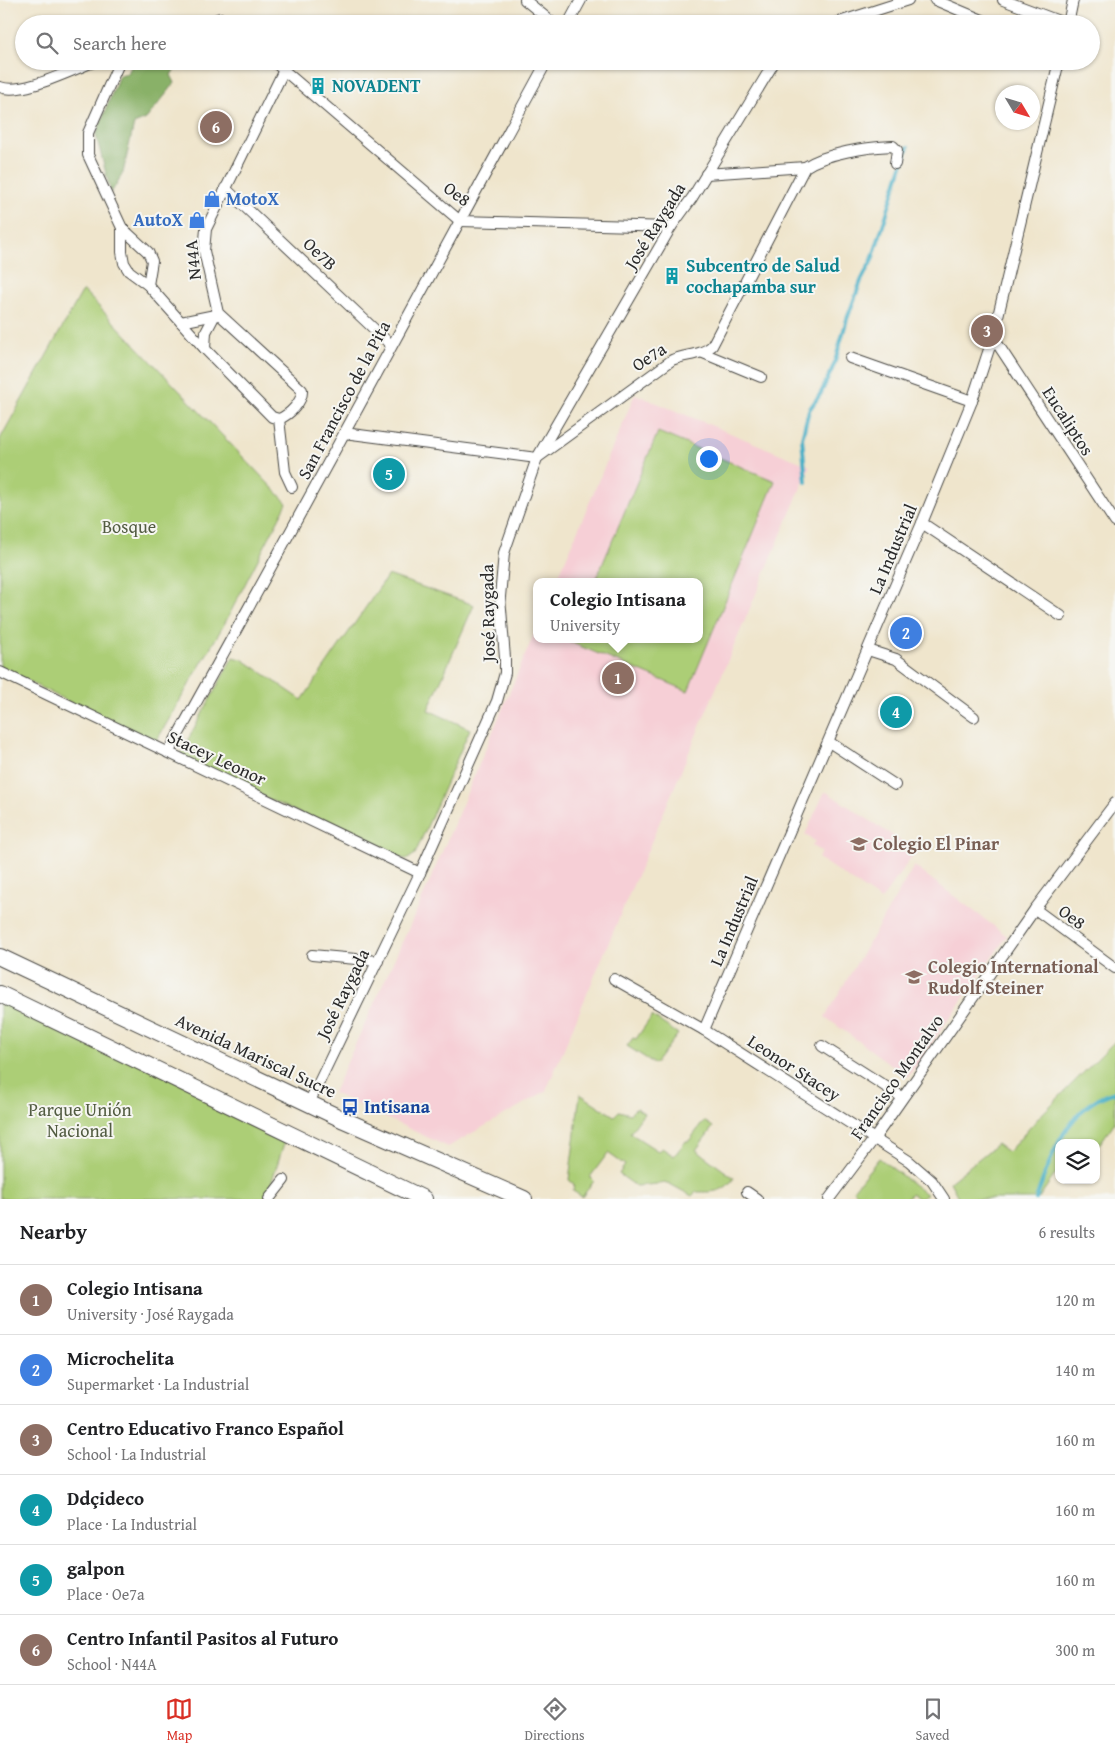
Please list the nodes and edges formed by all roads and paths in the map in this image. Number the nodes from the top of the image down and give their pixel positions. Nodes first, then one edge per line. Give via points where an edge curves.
1 (525, 0) edge
2 (581, 0) edge
3 (908, 0) edge
4 (935, 0) edge
5 (1004, 0) edge
6 (1073, 0) edge
7 (543, 15) edge
8 (573, 15) edge
9 (861, 15) edge
10 (971, 15) edge
11 (1044, 15) edge
12 (1070, 15) edge
13 (72, 70) edge
14 (116, 70) edge
15 (284, 70) joint
16 (543, 70) edge
17 (770, 70) edge
18 (1057, 70) edge
19 (0, 87) edge
20 (895, 164) dead end
21 (804, 167) junction
22 (706, 174) junction
23 (225, 188) junction
24 (460, 221) junction
25 (671, 227) junction
26 (122, 228) junction
27 (148, 285) junction
28 (216, 314) junction
29 (181, 322) junction
30 (993, 337) junction
31 (391, 345) junction
32 (205, 349) junction
33 (703, 353) junction
34 (850, 358) dead end
35 (761, 377) dead end
36 (972, 401) junction
37 (279, 419) junction
38 (344, 433) junction
39 (537, 458) junction
40 (292, 487) dead end
41 (1115, 522) edge
42 (922, 523) junction
43 (1061, 616) dead end
44 (868, 650) junction
45 (0, 672) edge
46 (974, 717) dead end
47 (829, 742) junction
48 (168, 753) junction
49 (895, 785) dead end
50 (1115, 803) edge
51 (420, 872) junction
52 (1034, 909) junction
53 (312, 955) dead end
54 (0, 957) edge
55 (378, 961) junction
56 (1115, 968) edge
57 (614, 979) dead end
58 (0, 994) edge
59 (704, 1030) junction
60 (822, 1046) dead end
61 (902, 1097) junction
62 (309, 1103) junction
63 (874, 1139) junction
64 (284, 1180) dead end
65 (747, 1192) dead end
66 (269, 1199) edge
67 (424, 1199) edge
68 (524, 1199) edge
69 (757, 1199) edge
70 (829, 1199) edge
71 (944, 1199) edge

1 - 7 street
2 - 8 street
3 - 9 street
4 - 10 street
5 - 11 street
6 - 12 street
13 - 19 street via 24,88
14 - 26 street via 92,122 87,142 88,155
15 - 23 street, N44A
15 - 24 street, Oe8
16 - 24 street, San Francisco de la Pita
17 - 22 street, José Raygada
18 - 30 street, La Industrial
20 - 21 street via 897,150 893,146 816,160
21 - 22 street
21 - 33 street via 718,336
22 - 25 street, José Raygada
23 - 28 street, N44A via 204,239
23 - 31 street, Oe7B
24 - 25 street, Oe8
24 - 31 street, San Francisco de la Pita
25 - 39 street, José Raygada
26 - 27 street via 124,263 129,271
26 - 27 street via 148,252 152,261
27 - 29 street
28 - 29 street
28 - 32 street via 206,332
28 - 37 street via 302,390 303,395 298,402
29 - 32 street
30 - 36 street, La Industrial
30 - 41 street, Eucaliptos
31 - 38 street, San Francisco de la Pita
32 - 37 street via 272,417
33 - 35 street
33 - 39 street, Oe7a via 672,360
34 - 36 street
36 - 42 street, La Industrial
37 - 40 street via 285,472
38 - 39 street
38 - 48 street, San Francisco de la Pita
39 - 51 street, José Raygada via 504,553 500,598 505,673 499,694
42 - 43 street
42 - 44 street, La Industrial
44 - 46 street via 896,659
44 - 47 street, La Industrial
45 - 48 street, Stacey Leonor
47 - 49 street
47 - 59 street, La Industrial
48 - 51 street, Stacey Leonor
50 - 52 street, Francisco Montalvo
51 - 55 street, José Raygada
52 - 56 street, Oe8
52 - 61 street, Francisco Montalvo
53 - 55 street
54 - 62 main road, Avenida Mariscal Sucre
55 - 62 street, José Raygada
57 - 59 street, Leonor Stacey
58 - 67 main road
59 - 63 street, Leonor Stacey
60 - 61 street
61 - 63 street, Francisco Montalvo
62 - 68 main road, Avenida Mariscal Sucre
63 - 70 street, Francisco Montalvo
63 - 71 street, Leonor Stacey via 932,1181
64 - 66 street
65 - 69 street

